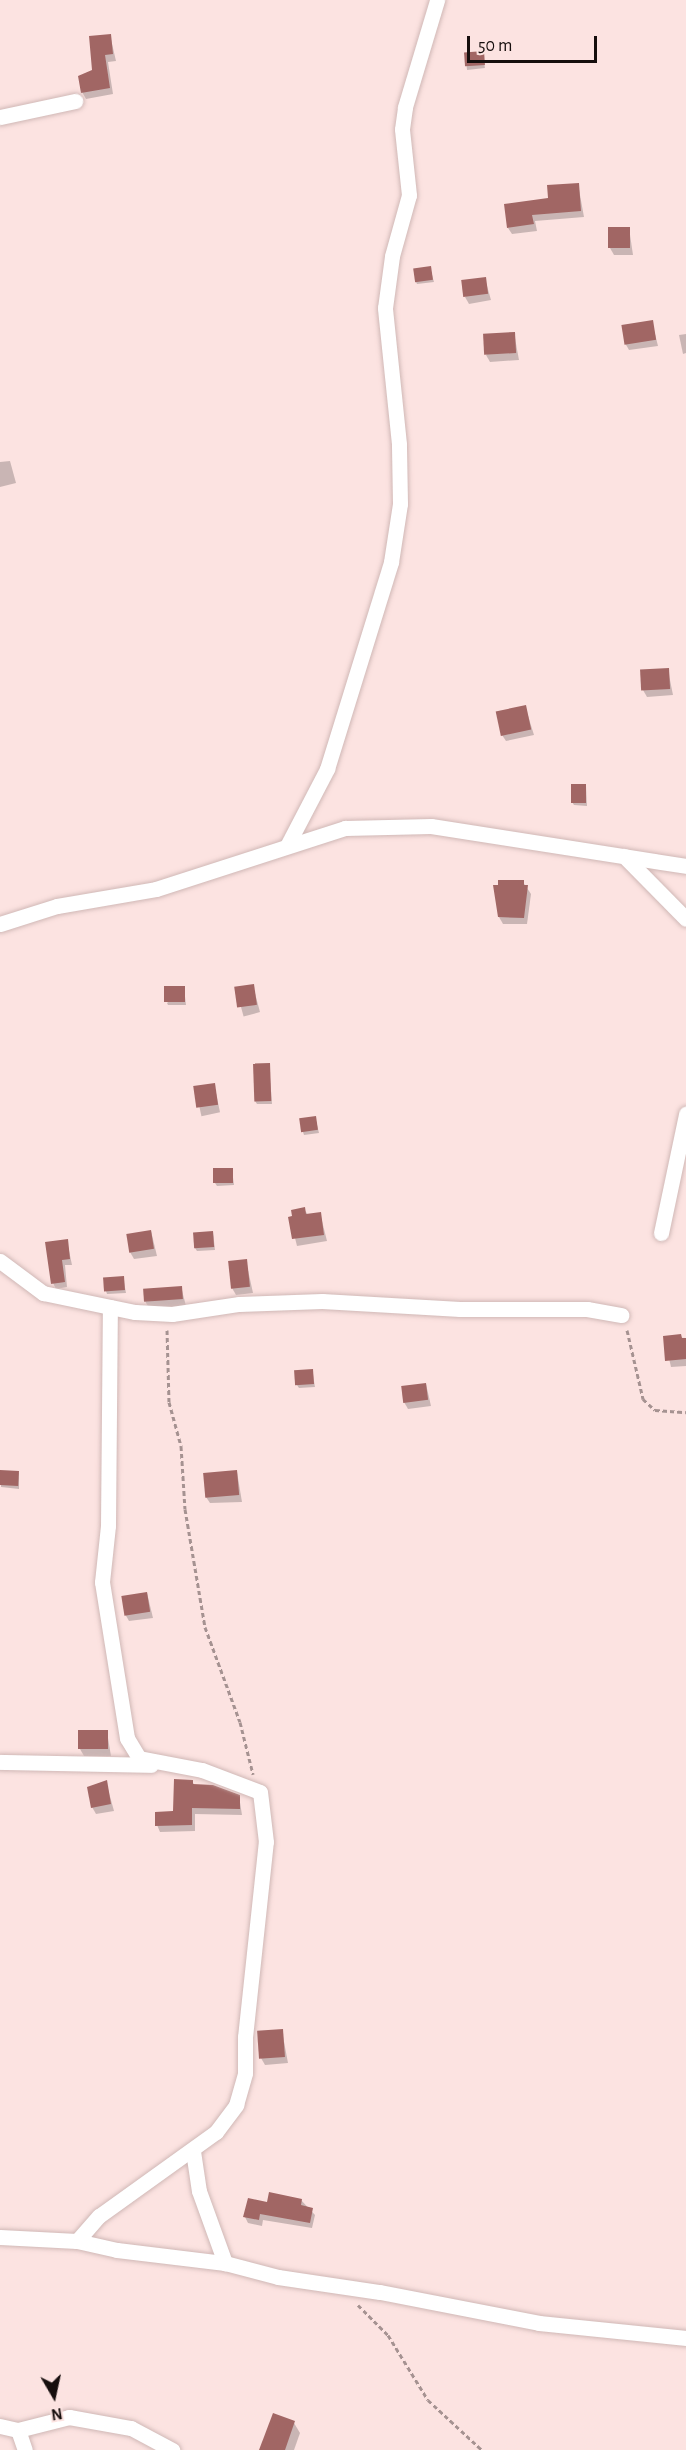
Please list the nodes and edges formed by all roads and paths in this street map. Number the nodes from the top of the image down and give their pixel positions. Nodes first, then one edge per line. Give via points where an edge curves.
1 (437, 0) edge
2 (75, 101) dead end
3 (0, 117) edge
4 (288, 844) junction
5 (624, 856) junction
6 (686, 866) edge
7 (686, 919) edge
8 (3, 920) edge
9 (686, 1114) edge
10 (661, 1233) dead end
11 (0, 1261) edge
12 (110, 1307) junction
13 (164, 1313) junction
14 (621, 1315) joint
15 (686, 1412) edge
16 (0, 1762) edge
17 (163, 1765) junction
18 (260, 1792) junction
19 (193, 2151) junction
20 (0, 2237) edge
21 (77, 2241) junction
22 (225, 2263) junction
23 (348, 2288) junction
24 (686, 2338) edge
25 (0, 2426) edge
26 (18, 2430) junction
27 (25, 2450) edge
28 (172, 2450) edge
29 (482, 2450) edge

1 - 4 street via 405,107 402,129 409,195 392,256 385,308 399,456 400,504 391,562 327,769
2 - 3 street
4 - 5 street via 345,828 431,826
4 - 8 street via 156,889
5 - 6 street
5 - 7 street
9 - 10 street
11 - 12 street via 44,1293
12 - 13 street
12 - 17 street via 108,1526 102,1581 127,1738 139,1758
13 - 14 street via 238,1304 322,1301 460,1309 587,1309
13 - 18 path via 169,1402 181,1446 185,1509 205,1627 240,1722
14 - 15 path via 643,1399 655,1410
16 - 17 street
17 - 18 street via 202,1770
18 - 19 street via 266,1842 245,2037 245,2073 236,2105 216,2132
19 - 21 street via 99,2216
19 - 22 street via 199,2191
20 - 21 street
21 - 22 street via 117,2250
22 - 23 street via 278,2277
23 - 24 street via 540,2324
23 - 29 path via 360,2308 388,2335 428,2400
25 - 26 street
26 - 27 street
26 - 28 street via 69,2417 131,2428

